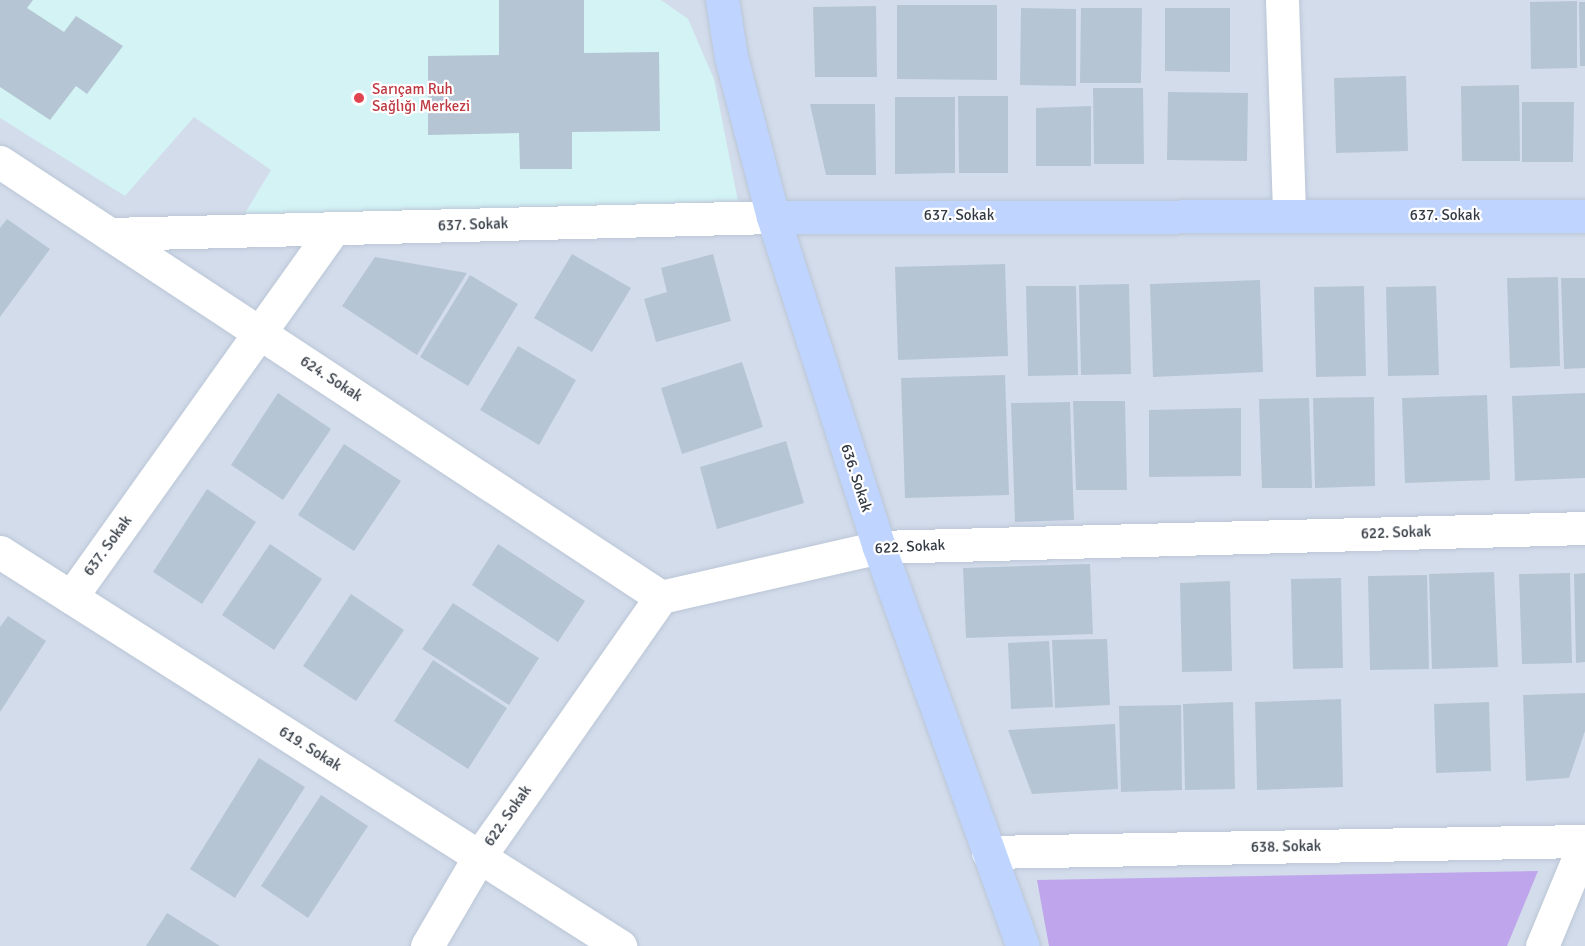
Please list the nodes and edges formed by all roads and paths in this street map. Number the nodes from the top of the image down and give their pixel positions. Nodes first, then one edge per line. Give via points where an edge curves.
1 (722, 0) edge
2 (1282, 0) edge
3 (0, 162) edge
4 (1289, 215) junction
5 (1585, 216) edge
6 (773, 217) junction
7 (333, 230) junction
8 (110, 234) junction
9 (259, 332) junction
10 (1585, 528) edge
11 (879, 547) junction
12 (0, 552) edge
13 (71, 597) junction
14 (662, 597) junction
15 (1585, 841) edge
16 (988, 852) junction
17 (479, 857) junction
18 (428, 946) edge
19 (620, 946) edge
20 (1023, 946) edge
21 (1542, 946) edge

1 - 6 street, 636. Sokak via 731,57
2 - 4 street
3 - 8 street, 624. Sokak
4 - 5 street, 637. Sokak
4 - 6 street, 637. Sokak
6 - 7 street, 637. Sokak
6 - 11 street, 636. Sokak
7 - 8 street, 637. Sokak
7 - 9 street, 637. Sokak
8 - 9 street, 624. Sokak
9 - 13 street, 637. Sokak
9 - 14 street, 624. Sokak
10 - 11 street, 622. Sokak
11 - 14 street, 622. Sokak
11 - 16 street, 636. Sokak
12 - 13 street, 619. Sokak
13 - 17 street, 619. Sokak
14 - 17 street, 622. Sokak
15 - 16 street, 638. Sokak
15 - 21 street
16 - 20 street, 636. Sokak
17 - 18 street, 622. Sokak
17 - 19 street, 619. Sokak

